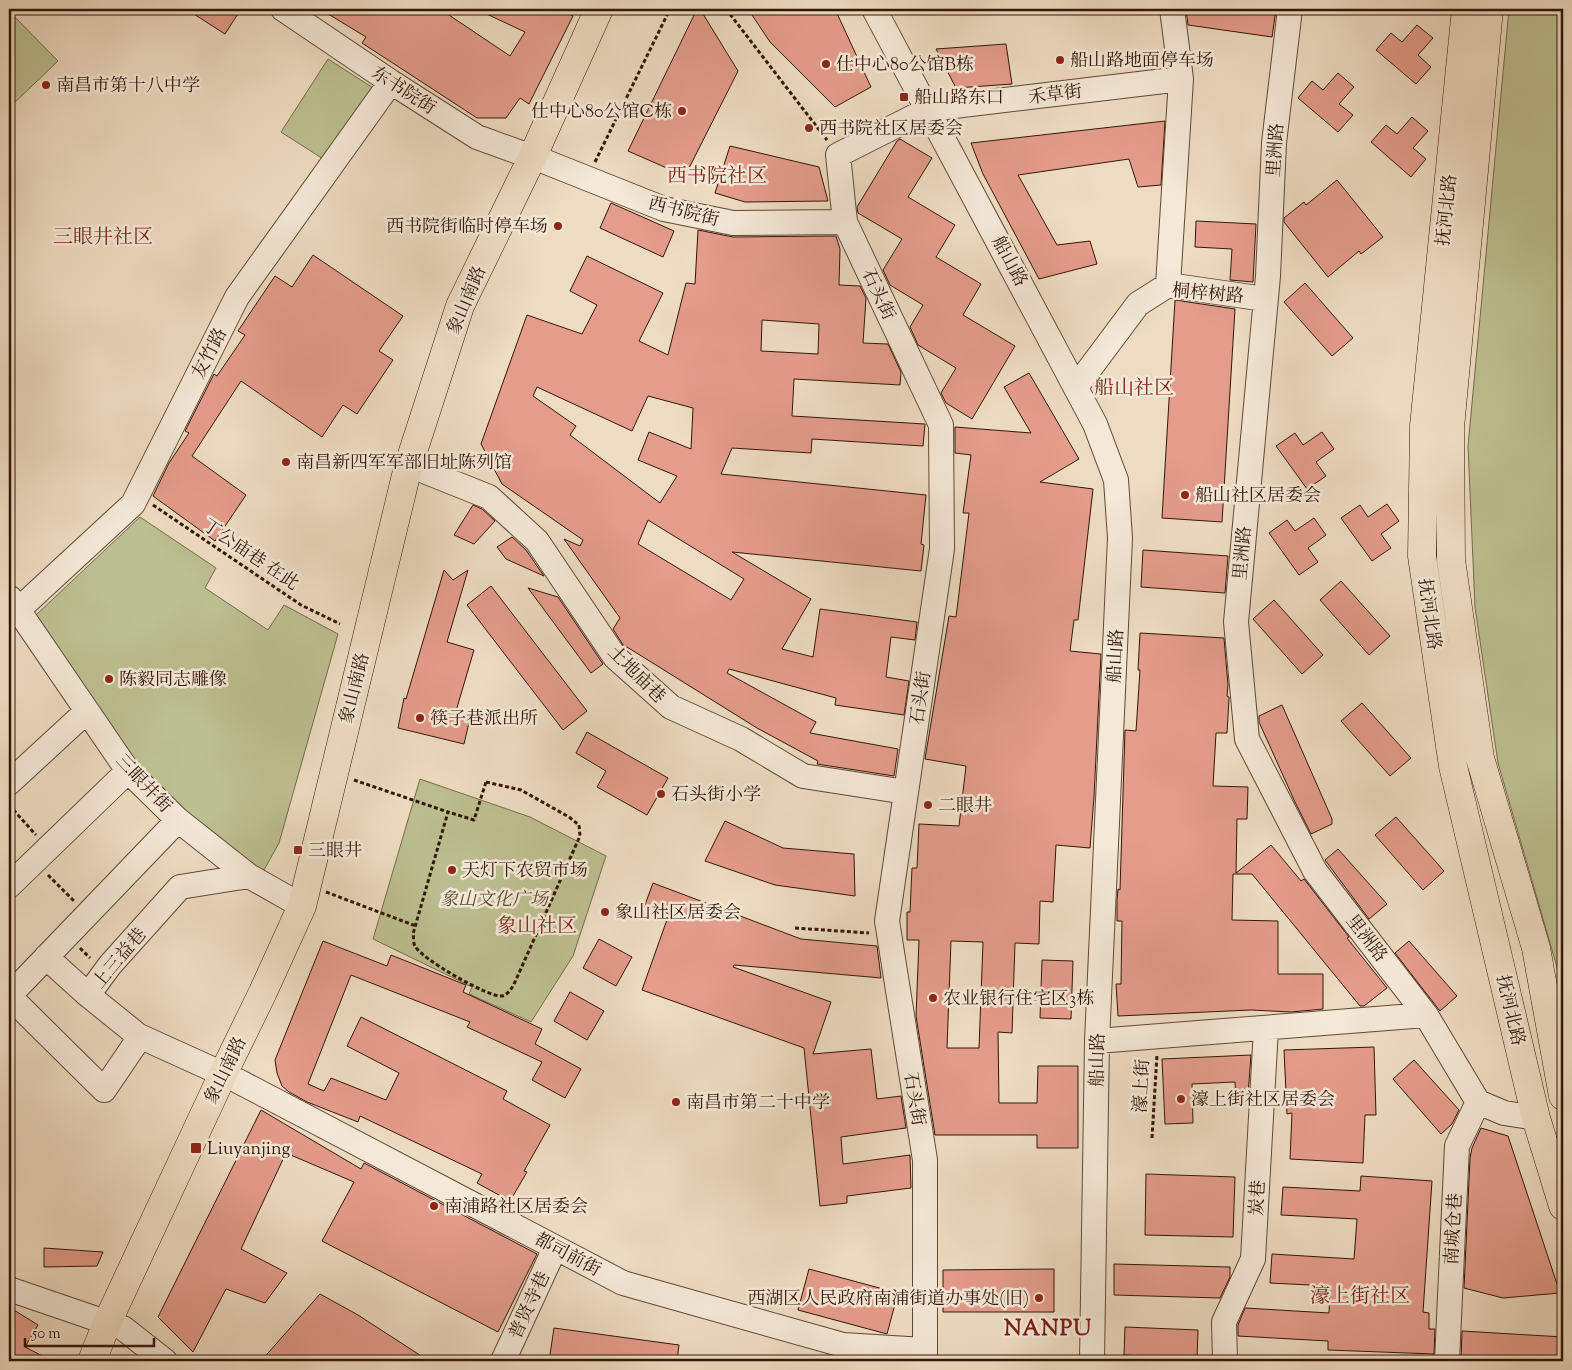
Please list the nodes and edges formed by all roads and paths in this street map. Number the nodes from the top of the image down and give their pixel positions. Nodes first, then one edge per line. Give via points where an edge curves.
1 (284, 9) edge
2 (599, 9) edge
3 (616, 9) edge
4 (670, 9) edge
5 (726, 9) edge
6 (874, 9) edge
7 (1172, 9) edge
8 (1290, 9) edge
9 (1466, 9) edge
10 (1489, 9) edge
11 (1181, 79) junction
12 (391, 82) junction
13 (929, 109) junction
14 (838, 155) junction
15 (539, 160) junction
16 (588, 179) junction
17 (845, 222) junction
18 (1168, 285) junction
19 (1266, 299) junction
20 (1076, 387) junction
21 (424, 472) junction
22 (149, 502) dead end
23 (13, 604) edge
24 (340, 624) dead end
25 (87, 711) junction
26 (128, 771) junction
27 (350, 779) junction
28 (9, 783) edge
29 (906, 792) junction
30 (9, 805) edge
31 (448, 812) junction
32 (178, 820) junction
33 (48, 848) junction
34 (249, 876) junction
35 (9, 886) edge
36 (312, 899) junction
37 (887, 921) junction
38 (416, 926) junction
39 (795, 928) dead end
40 (66, 936) junction
41 (46, 957) junction
42 (106, 972) junction
43 (88, 995) junction
44 (9, 996) edge
45 (1426, 1015) junction
46 (1266, 1028) junction
47 (137, 1035) junction
48 (1158, 1036) junction
49 (1098, 1041) junction
50 (230, 1077) junction
51 (1563, 1096) edge
52 (1478, 1102) junction
53 (1536, 1118) junction
54 (1152, 1138) dead end
55 (1563, 1206) edge
56 (555, 1248) junction
57 (9, 1288) edge
58 (115, 1326) junction
59 (925, 1356) edge
60 (92, 1361) edge
61 (110, 1361) edge
62 (165, 1361) edge
63 (503, 1361) edge
64 (1092, 1361) edge
65 (1225, 1361) edge
66 (1447, 1361) edge

1 - 12 street, 东书院街
2 - 15 main road, 象山南路
3 - 15 main road, 象山南路
4 - 16 path
5 - 14 path
6 - 13 street, 船山路
7 - 11 street
8 - 19 street, 里洲路 via 1274,143
9 - 53 main road, 抚河北路 via 1424,426 1422,556 1453,766
10 - 51 main road, 抚河北路 via 1450,428 1451,560 1480,758 1536,948
11 - 13 street, 禾草街
11 - 18 street
12 - 15 street, 东书院街 via 477,137
12 - 23 street, 友竹路 via 237,297 133,504
13 - 14 street
13 - 20 street, 船山路
14 - 17 street, 石头街
15 - 16 street, 西书院街
15 - 21 main road, 象山南路 via 476,312
15 - 36 main road, 象山南路 via 460,306 408,467
16 - 17 street, 西书院街 via 664,210 733,223
17 - 29 street, 石头街 via 941,425 942,549
18 - 19 street, 桐梓树路
18 - 20 street, 桐梓树路 via 1138,304
19 - 45 street, 里洲路 via 1236,622 1247,739 1315,871
20 - 49 street, 船山路 via 1096,424 1116,480 1120,538
21 - 27 main road, 象山南路
21 - 29 street, 土地庙巷 via 489,497 537,542 615,657 671,707 741,739 803,776
22 - 24 path, 丁公庙巷 在此 via 301,605
23 - 25 street, 三眼井街
25 - 26 street, 三眼井街
25 - 28 street
26 - 32 street, 三眼井街
26 - 33 street
27 - 31 path
27 - 36 main road, 象山南路
29 - 37 street, 石头街
30 - 33 path
31 - 38 path
31 - 38 path via 474,820 486,782 521,790 569,817 579,825 580,836 509,992 501,996 489,993 421,954 415,946
32 - 34 street, 三眼井街
32 - 40 street
33 - 35 street
34 - 36 street, 三眼井街
34 - 42 street, 上三益巷 via 180,887
36 - 38 path
36 - 50 main road, 象山南路 via 318,912 279,998
37 - 39 path via 872,934
37 - 59 street, 石头街 via 925,1160
40 - 41 street
40 - 42 path
41 - 43 street
41 - 44 street
42 - 43 street, 上三益巷
43 - 47 street, 上三益巷
44 - 47 street via 104,1090 140,1037
45 - 46 street
45 - 52 street, 里洲路
46 - 48 street
46 - 65 street, 炭巷 via 1253,1259 1224,1322
47 - 50 street, 上三益巷
48 - 49 street
48 - 54 path, 濠上街
49 - 64 street, 船山路
50 - 56 street, 都司前街
50 - 58 main road, 象山南路
52 - 53 street via 1504,1113
52 - 66 street, 南城仓巷 via 1457,1146
53 - 55 main road, 抚河北路
56 - 59 street, 都司前街 via 623,1283 843,1345
56 - 63 street, 普贤寺巷
57 - 58 street
58 - 60 main road, 象山南路
58 - 61 main road, 象山南路
58 - 62 street

